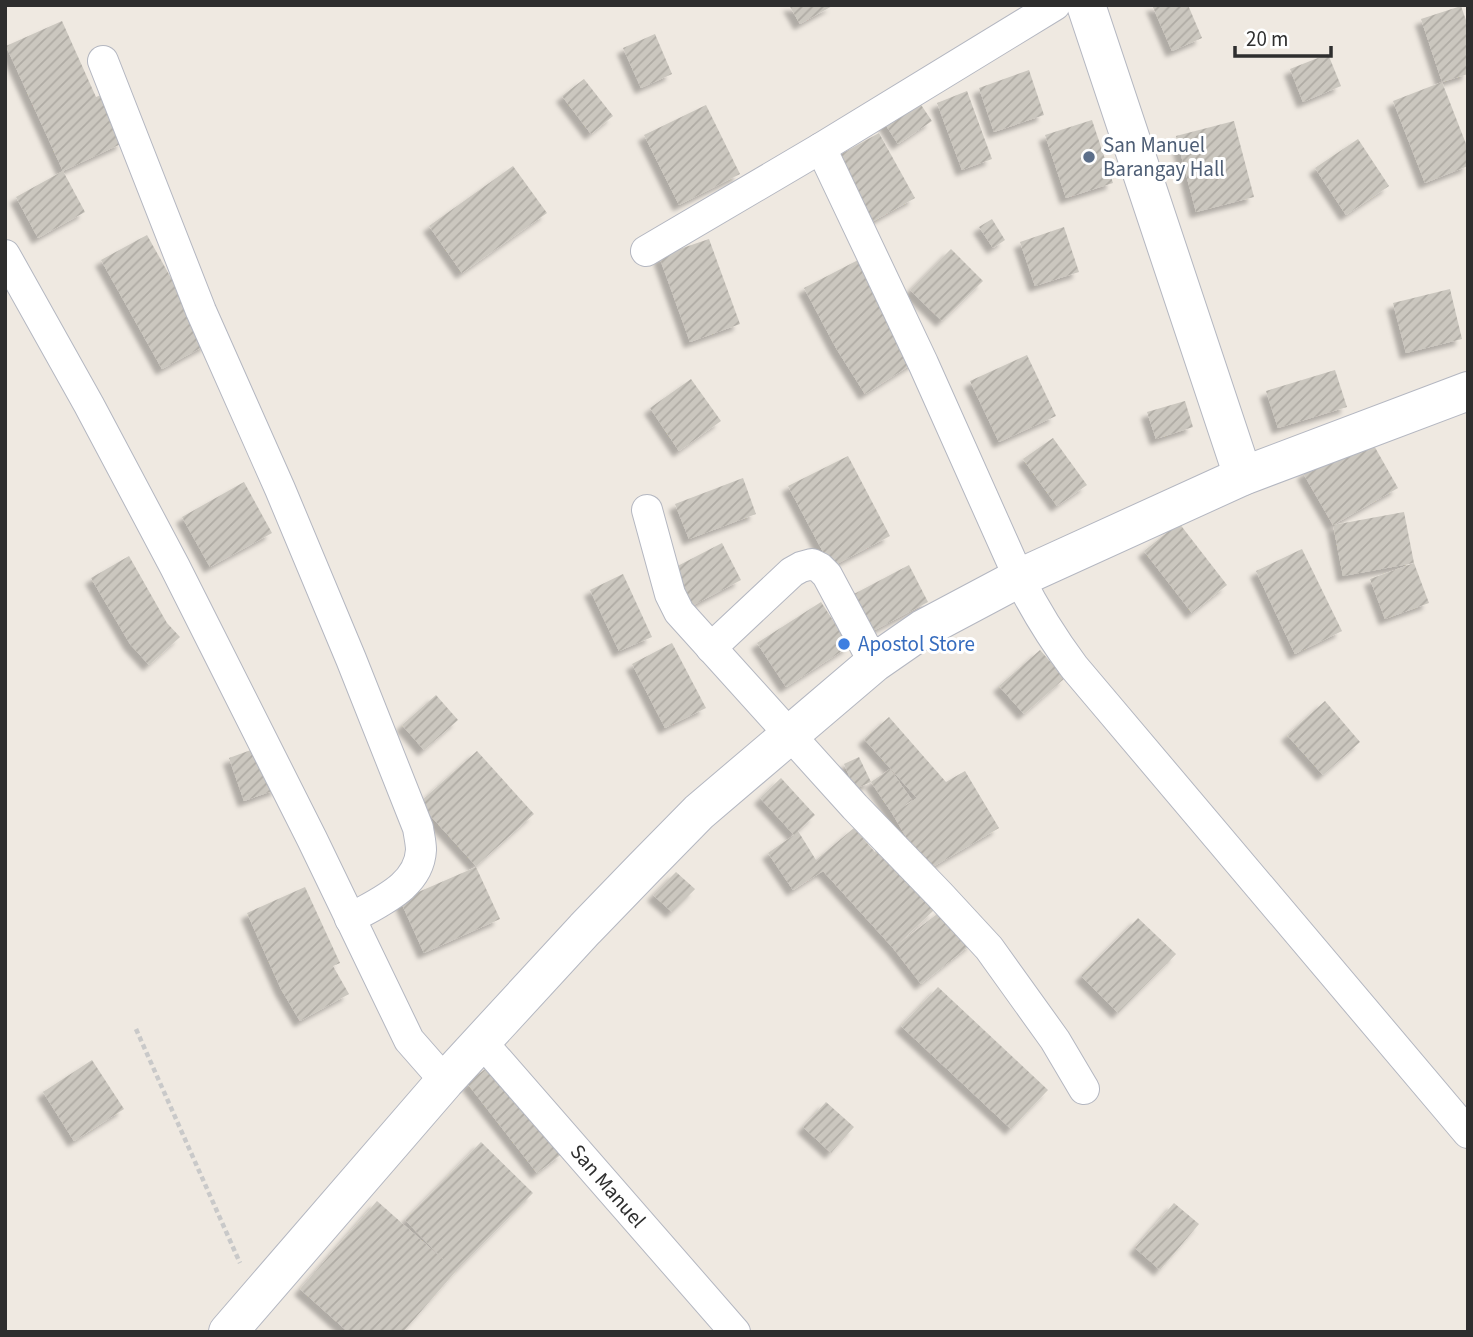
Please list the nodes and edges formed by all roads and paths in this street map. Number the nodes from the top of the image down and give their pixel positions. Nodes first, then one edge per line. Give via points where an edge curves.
1 (1055, 5) edge
2 (1086, 5) edge
3 (103, 61) dead end
4 (821, 148) junction
5 (646, 251) dead end
6 (5, 256) edge
7 (1468, 391) edge
8 (1243, 475) junction
9 (647, 510) dead end
10 (1019, 578) junction
11 (711, 648) junction
12 (874, 663) junction
13 (790, 733) junction
14 (350, 919) junction
15 (136, 1029) dead end
16 (481, 1041) junction
17 (445, 1081) junction
18 (1084, 1089) dead end
19 (1468, 1133) edge
20 (256, 1299) junction
21 (228, 1332) edge
22 (735, 1332) edge

1 - 4 street
2 - 8 street
3 - 14 street via 201,312 351,659 418,828 419,864 411,878 398,891
4 - 5 street
4 - 10 street
6 - 14 street via 175,567
7 - 8 street
8 - 10 street
9 - 11 street via 670,594
10 - 12 street via 923,629
10 - 19 street via 1074,667
11 - 12 street via 792,572 812,564 827,575
11 - 13 street
12 - 13 street
13 - 16 street via 699,812
13 - 18 street via 989,948
14 - 17 street via 409,1040
15 - 20 path
16 - 17 street
16 - 22 street, San Manuel
17 - 20 street
20 - 21 street

